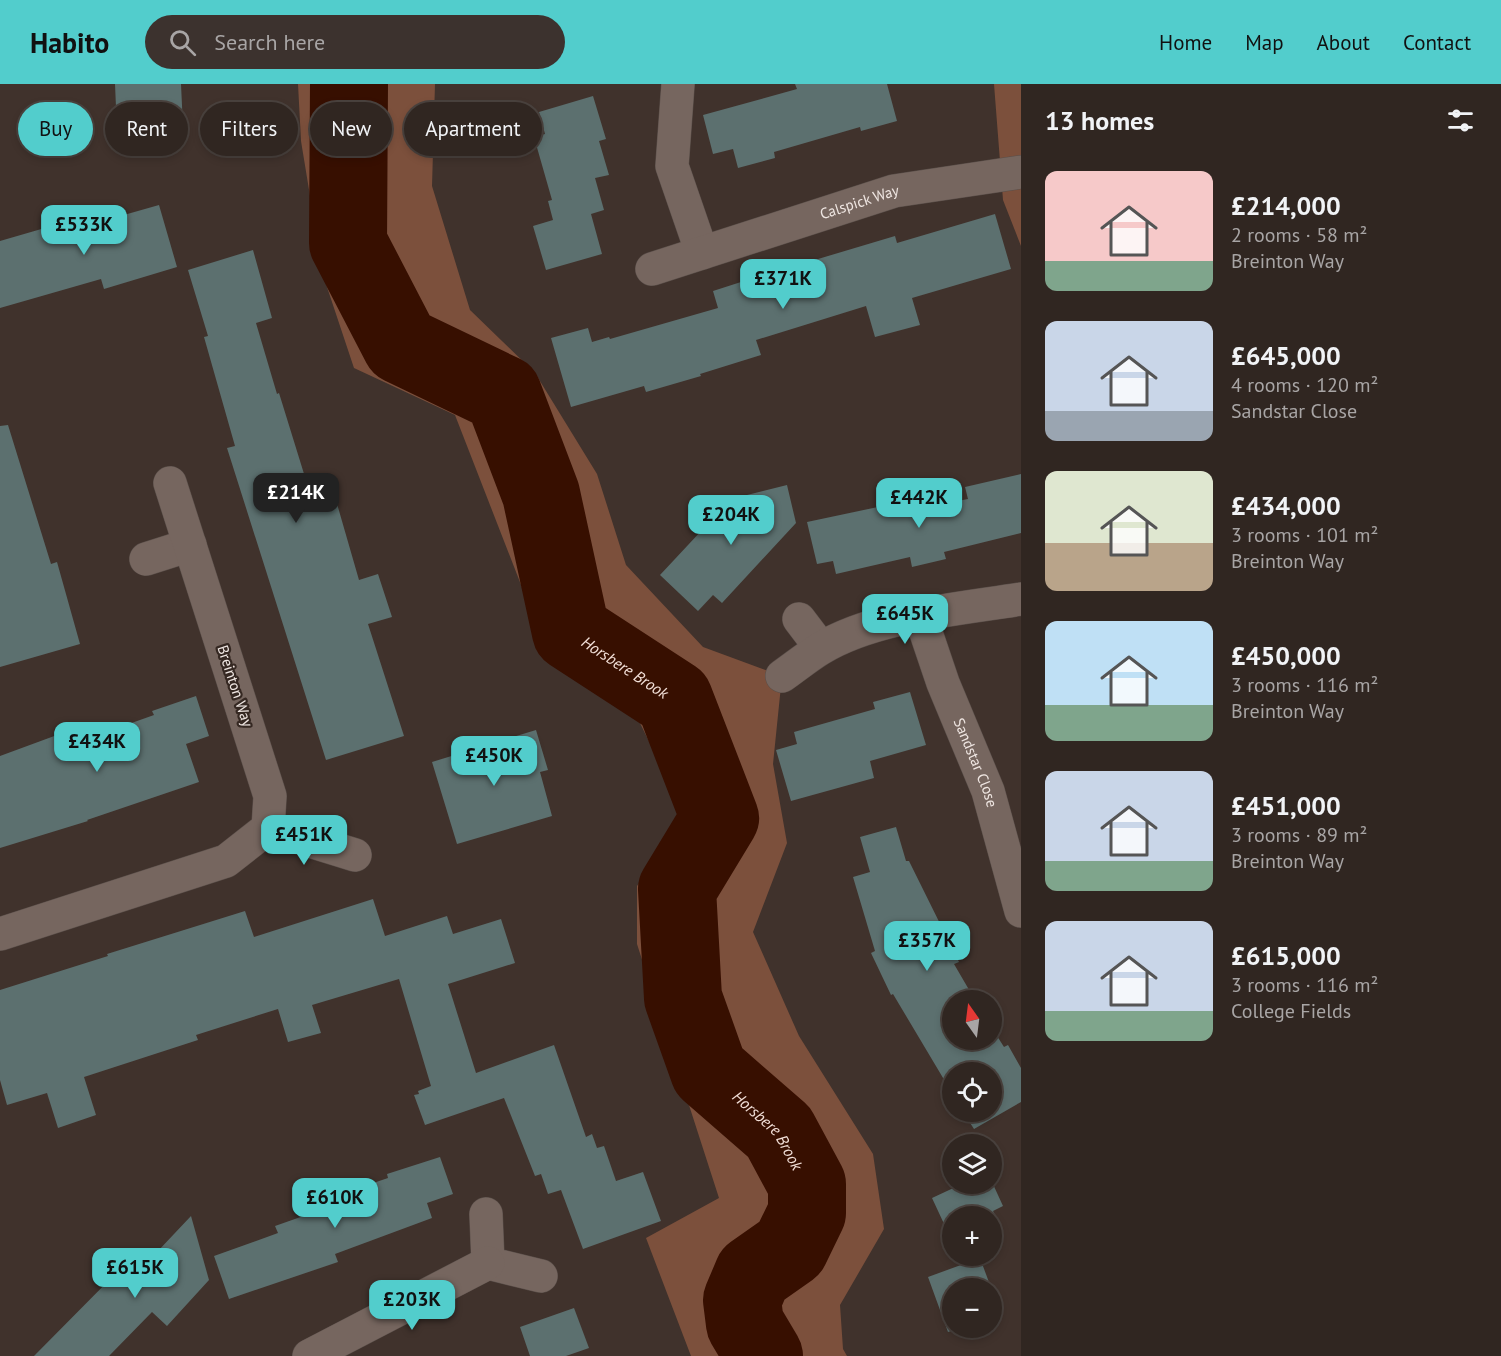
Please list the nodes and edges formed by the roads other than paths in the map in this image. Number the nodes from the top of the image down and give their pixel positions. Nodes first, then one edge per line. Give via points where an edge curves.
1 (678, 84) edge
2 (1021, 172) edge
3 (702, 253) junction
4 (652, 269) dead end
5 (170, 483) dead end
6 (190, 545) junction
7 (146, 559) dead end
8 (1021, 600) edge
9 (920, 615) junction
10 (799, 619) dead end
11 (821, 648) junction
12 (782, 676) dead end
13 (268, 828) junction
14 (355, 855) dead end
15 (1021, 911) edge
16 (0, 934) edge
17 (486, 1214) dead end
18 (488, 1263) junction
19 (541, 1276) dead end
20 (309, 1356) edge

1 - 3 street via 672,166
2 - 3 street, Calspick Way via 894,191
3 - 4 street, Calspick Way
5 - 6 street, Breinton Way
6 - 7 street
6 - 13 street, Breinton Way via 270,796
8 - 9 street
9 - 11 street via 861,630
9 - 15 street, Sandstar Close via 943,683 988,791
10 - 11 street
11 - 12 street
13 - 14 street
13 - 16 street via 226,861
17 - 18 street
18 - 19 street
18 - 20 street

